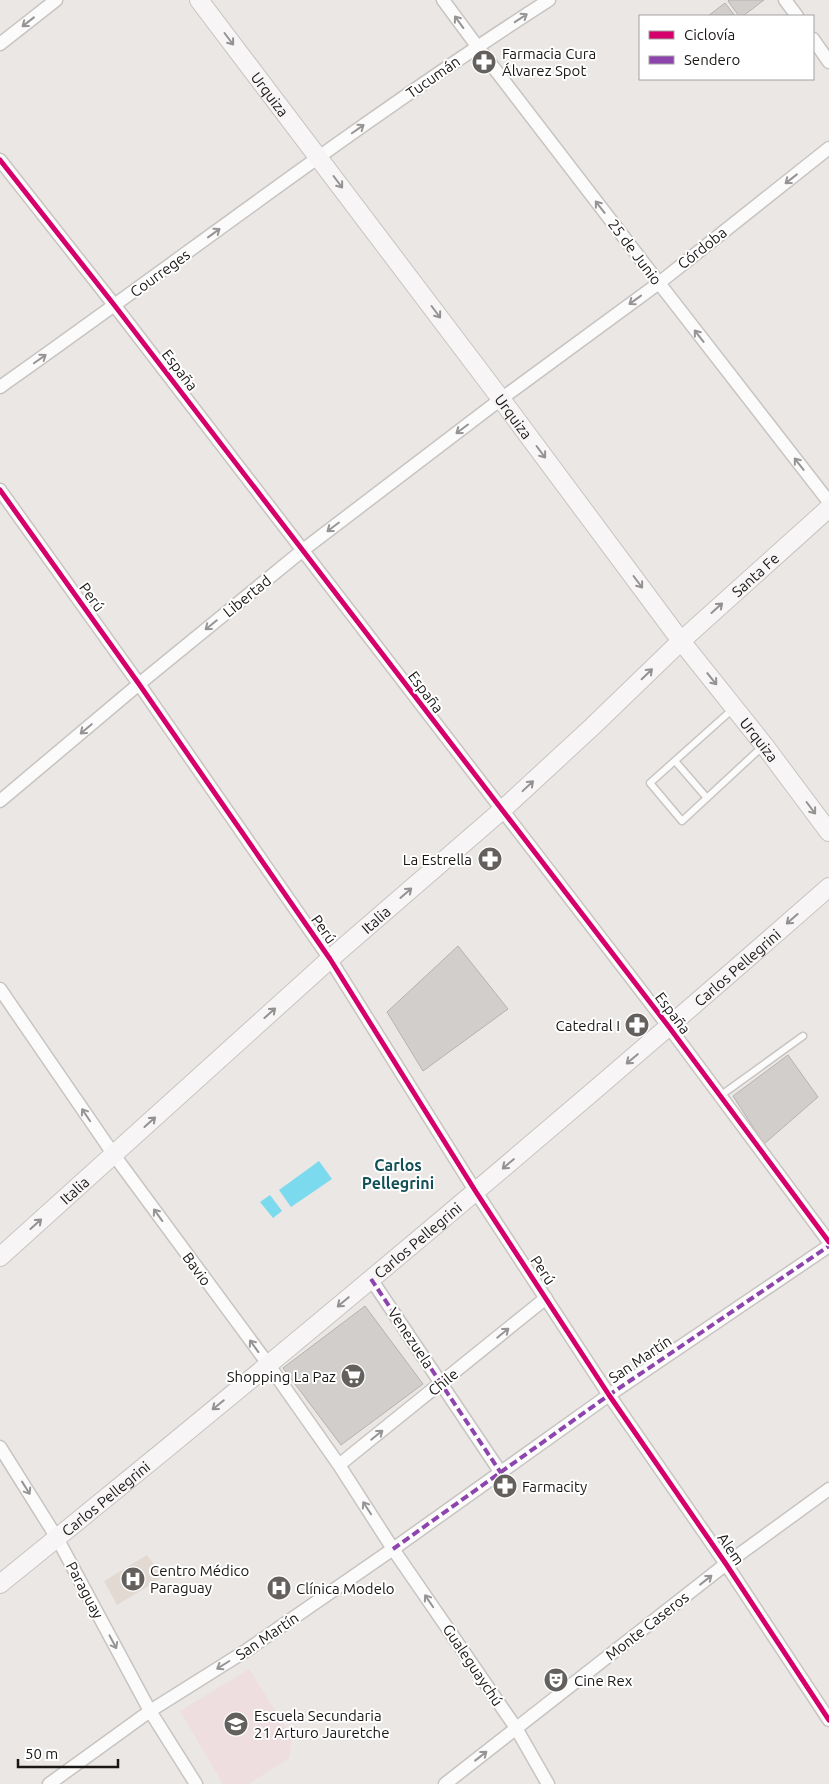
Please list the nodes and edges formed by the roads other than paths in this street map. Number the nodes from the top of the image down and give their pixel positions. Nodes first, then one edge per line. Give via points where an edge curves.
1 (56, 0) edge
2 (200, 0) edge
3 (443, 0) edge
4 (549, 0) edge
5 (785, 0) edge
6 (795, 15) edge
7 (814, 40) edge
8 (0, 44) edge
9 (477, 46) junction
10 (829, 62) edge
11 (829, 148) edge
12 (318, 156) junction
13 (0, 160) edge
14 (658, 283) junction
15 (115, 306) junction
16 (0, 387) edge
17 (501, 399) junction
18 (0, 490) edge
19 (829, 502) edge
20 (829, 508) edge
21 (303, 550) junction
22 (681, 641) junction
23 (139, 684) junction
24 (734, 707) junction
25 (764, 745) junction
26 (675, 761) junction
27 (707, 798) junction
28 (0, 800) edge
29 (501, 811) junction
30 (829, 832) edge
31 (829, 887) edge
32 (330, 959) junction
33 (0, 989) edge
34 (669, 1027) junction
35 (803, 1036) dead end
36 (720, 1096) junction
37 (114, 1155) junction
38 (476, 1192) junction
39 (829, 1242) edge
40 (829, 1246) edge
41 (0, 1256) edge
42 (371, 1279) junction
43 (546, 1298) junction
44 (268, 1364) junction
45 (441, 1384) junction
46 (609, 1395) junction
47 (0, 1447) edge
48 (339, 1465) junction
49 (501, 1473) junction
50 (829, 1489) edge
51 (57, 1538) junction
52 (394, 1549) junction
53 (726, 1564) junction
54 (0, 1584) edge
55 (150, 1711) junction
56 (829, 1720) edge
57 (516, 1728) junction
58 (48, 1784) edge
59 (196, 1784) edge
60 (445, 1784) edge
61 (548, 1784) edge

1 -> 8 street
2 -> 12 street, Urquiza
9 -> 3 street, 25 de Junio
9 -> 4 street, Tucumán
5 - 6 street
7 - 10 street
12 -> 9 street, Tucumán
14 -> 9 street, 25 de Junio
11 -> 14 street, Córdoba
15 -> 12 street, Courreges
12 -> 17 street, Urquiza
13 - 15 street, España
14 -> 17 street, Córdoba
19 -> 14 street, 25 de Junio
16 -> 15 street, Courreges
15 - 21 street, España
17 -> 21 street, Libertad
17 -> 22 street, Urquiza
18 - 23 street, Perú
22 -> 20 street, Santa Fe
21 -> 23 street, Libertad
21 - 29 street, España
22 -> 24 street, Urquiza
29 -> 22 street, Italia
23 -> 28 street, Libertad
23 - 32 street, Perú
24 - 25 street, Urquiza
24 - 26 lane
25 - 27 lane
25 -> 30 street, Urquiza
26 - 27 lane
26 - 27 lane via 650,783 682,821
32 -> 29 street, Italia
29 - 34 street, España
31 -> 34 street, Carlos Pellegrini
37 -> 32 street, Italia
32 - 38 street, Perú
37 -> 33 street, Bavio
34 - 36 street, España
34 -> 38 street, Carlos Pellegrini
35 - 36 lane
36 - 39 street, España
41 -> 37 street, Italia
44 -> 37 street, Bavio
38 - 42 street, Carlos Pellegrini
38 - 43 street, Perú
40 - 46 street, San Martín
42 -> 44 street, Carlos Pellegrini
42 - 45 street, Venezuela
45 -> 43 street, Chile
43 - 46 street, Perú
44 - 48 street, Bavio
44 -> 51 street, Carlos Pellegrini
48 -> 45 street, Chile
45 - 49 street, Venezuela
46 - 49 street, San Martín
46 - 53 street, Alem
47 -> 51 street, Paraguay
52 -> 48 street, Bavio
49 - 52 street, San Martín
50 - 53 street, Monte Caseros
51 - 54 street, Carlos Pellegrini
51 -> 55 street, Paraguay
52 -> 55 street, San Martín via 247,1650
57 -> 52 street, Gualeguaychú
53 - 56 street, Alem
57 -> 53 street, Monte Caseros
55 - 58 street, San Martín
55 - 59 street, Paraguay
60 -> 57 street, Monte Caseros
57 - 61 street, Gualeguaychú

